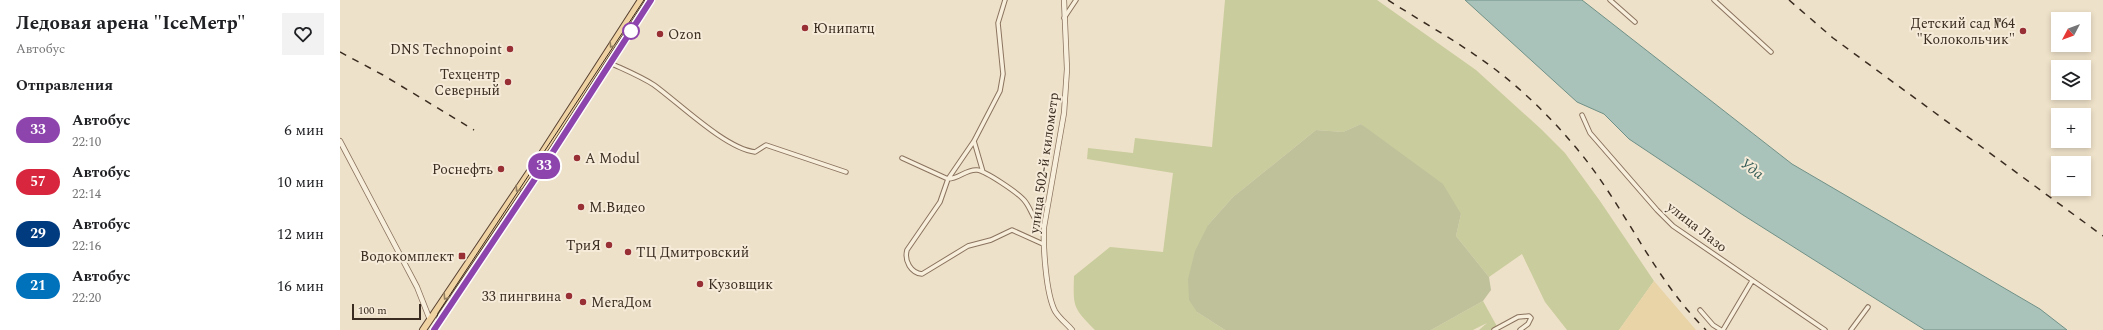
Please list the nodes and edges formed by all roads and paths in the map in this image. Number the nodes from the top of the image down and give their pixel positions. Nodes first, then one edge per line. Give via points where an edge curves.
1 (641, 0) edge
2 (651, 0) edge
3 (1005, 0) edge
4 (1064, 0) edge
5 (1076, 0) edge
6 (1610, 0) edge
7 (1714, 0) edge
8 (1064, 18) junction
9 (1635, 22) dead end
10 (1771, 52) dead end
11 (610, 63) junction
12 (1582, 115) dead end
13 (340, 141) edge
14 (974, 141) junction
15 (902, 158) dead end
16 (846, 172) dead end
17 (983, 172) junction
18 (948, 179) junction
19 (1044, 227) junction
20 (1043, 244) junction
21 (1752, 281) junction
22 (1868, 307) dead end
23 (1700, 310) dead end
24 (430, 320) junction
25 (424, 330) edge
26 (432, 330) edge
27 (1072, 330) edge
28 (1494, 330) edge
29 (1520, 330) edge
30 (1722, 330) edge
31 (1825, 330) edge
32 (1851, 330) edge

1 -> 24 main road
2 - 11 main road
3 - 14 street, улица 502-й километр via 998,23 1003,74 1000,90
4 - 8 street, улица 502-й километр
5 - 8 street
6 - 9 street
7 - 10 street
8 - 19 street, улица 502-й километр via 1067,69 1064,113
11 - 16 street via 653,85 743,150 755,152 766,146
11 - 26 main road
12 - 21 street, улица Лазо via 1590,133 1673,226
13 - 24 street via 417,287
14 - 17 street
14 - 18 street, улица 502-й километр
15 - 18 street
17 - 18 street via 969,171
17 - 19 street via 1020,196 1027,203 1036,222
18 - 20 street, улица 502-й километр via 940,202 907,250 907,262 914,272 926,273 968,246 991,240 1012,230
19 - 20 street, улица 502-й километр
20 - 27 street via 1050,298 1056,312
21 - 30 street
21 - 31 street, улица Лазо
22 - 32 street
23 - 30 street via 1712,325
24 - 25 main road
24 - 26 main road
28 - 29 street via 1518,317 1529,316 1530,322

